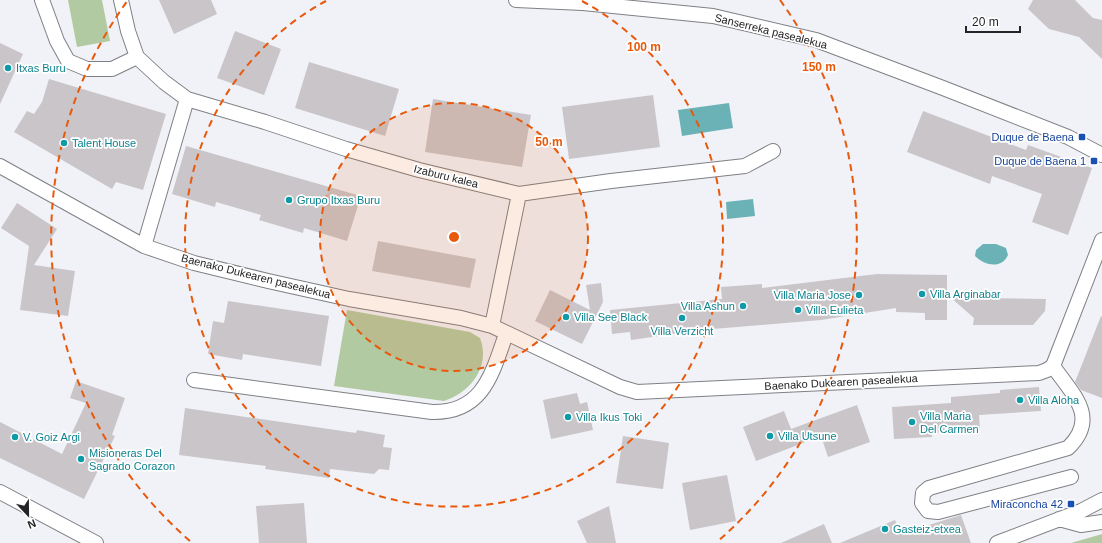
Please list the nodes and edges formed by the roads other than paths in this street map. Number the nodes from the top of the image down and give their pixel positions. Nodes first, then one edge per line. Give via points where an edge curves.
1 (42, 0) edge
2 (121, 0) edge
3 (516, 0) edge
4 (137, 57) junction
5 (187, 98) junction
6 (773, 151) dead end
7 (1102, 155) edge
8 (0, 166) edge
9 (519, 194) junction
10 (1102, 240) edge
11 (144, 246) junction
12 (492, 326) junction
13 (506, 334) junction
14 (1053, 366) junction
15 (194, 380) dead end
16 (1071, 477) dead end
17 (0, 492) edge
18 (1102, 500) edge
19 (1059, 519) junction
20 (1102, 522) edge
21 (96, 543) edge
22 (997, 543) edge

1 - 4 street via 56,41 68,61 87,69 112,69
2 - 4 street, Izaburu kalea
3 - 7 street, Sanserreka pasealekua via 583,3 713,16 816,40 1068,137
4 - 5 street, Izaburu kalea via 164,82
5 - 9 street, Izaburu kalea via 346,149
5 - 11 street
6 - 9 street, Izaburu kalea via 745,166
8 - 11 street, Baenako Dukearen pasealekua
9 - 12 street
10 - 14 street
11 - 12 street, Baenako Dukearen pasealekua via 194,263 268,281
12 - 13 street, Baenako Dukearen pasealekua
13 - 14 street, Baenako Dukearen pasealekua via 620,388 637,392 1039,373
13 - 15 street via 490,377 480,393 463,407 449,412 432,412
14 - 16 street via 1077,399 1084,414 1078,438 1068,448 929,488 923,493 922,503 928,511 938,512
17 - 21 street
18 - 19 street
19 - 20 street via 1081,525
19 - 22 street

